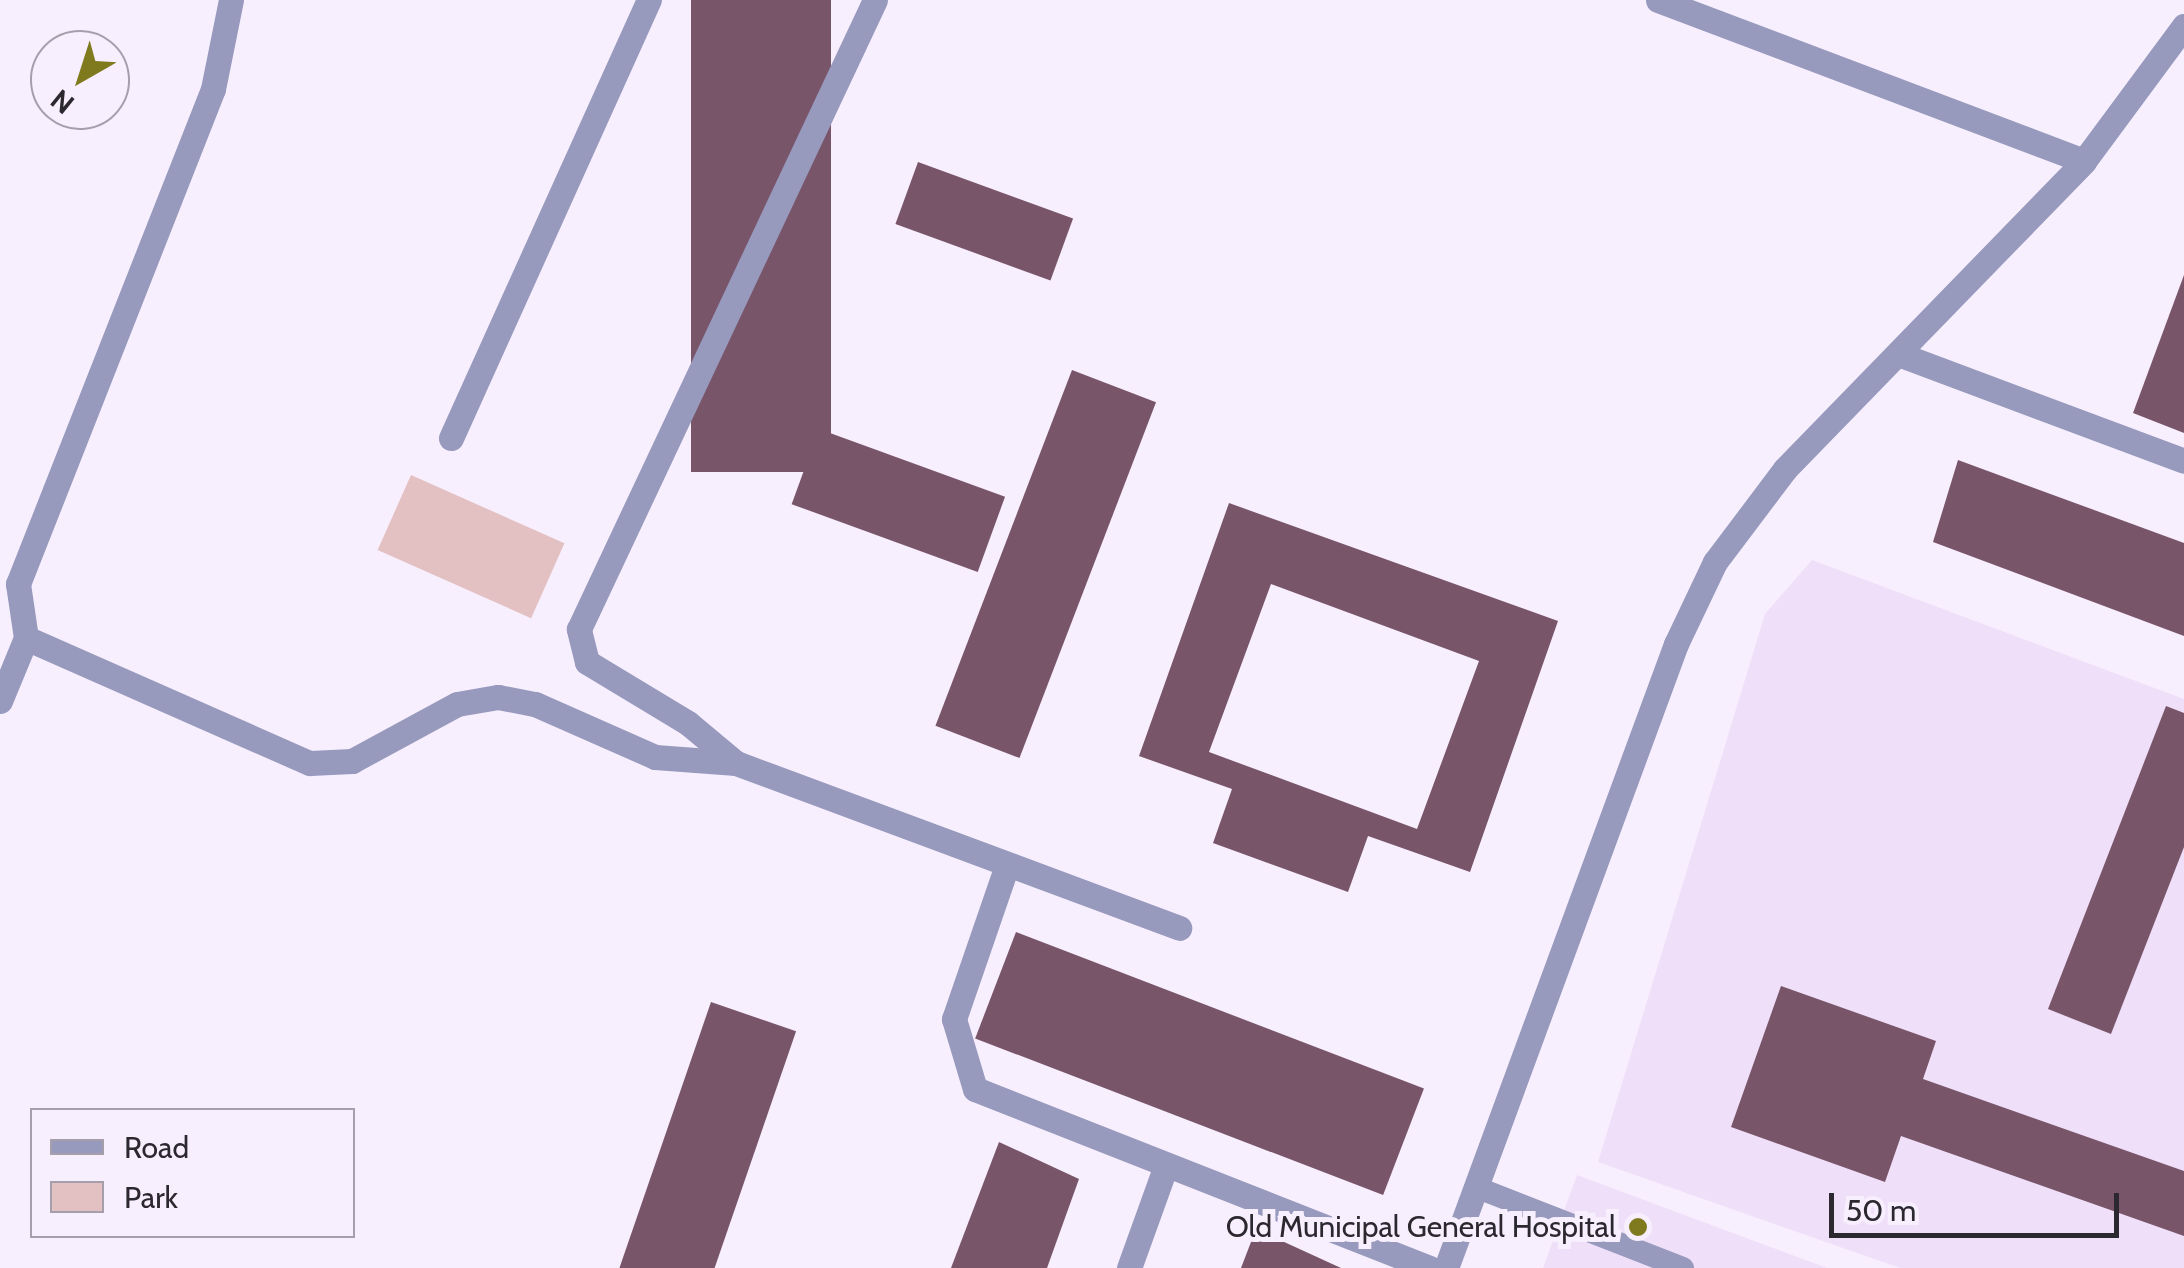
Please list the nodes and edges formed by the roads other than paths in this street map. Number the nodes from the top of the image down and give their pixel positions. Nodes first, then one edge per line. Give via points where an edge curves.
1 (231, 0) edge
2 (650, 0) edge
3 (876, 0) edge
4 (1658, 0) edge
5 (2184, 26) edge
6 (2084, 161) junction
7 (1901, 356) junction
8 (452, 438) dead end
9 (2184, 461) edge
10 (26, 638) junction
11 (0, 702) edge
12 (736, 763) junction
13 (1006, 868) junction
14 (1179, 928) dead end
15 (1166, 1165) junction
16 (1478, 1188) junction
17 (1129, 1268) edge
18 (1430, 1268) edge
19 (1446, 1268) edge
20 (1683, 1268) edge

1 - 10 street via 213,89 18,584
2 - 8 street
3 - 12 street via 579,629 587,662 688,723
4 - 6 street
5 - 6 street
6 - 7 street
7 - 9 street
7 - 16 street via 1785,470 1715,562 1676,644
10 - 11 street
10 - 12 street via 310,762 352,761 456,704 498,697 535,704 654,757
12 - 13 street
13 - 14 street
13 - 15 street via 954,1019 974,1088
15 - 17 street
15 - 18 street
16 - 19 street
16 - 20 lane

